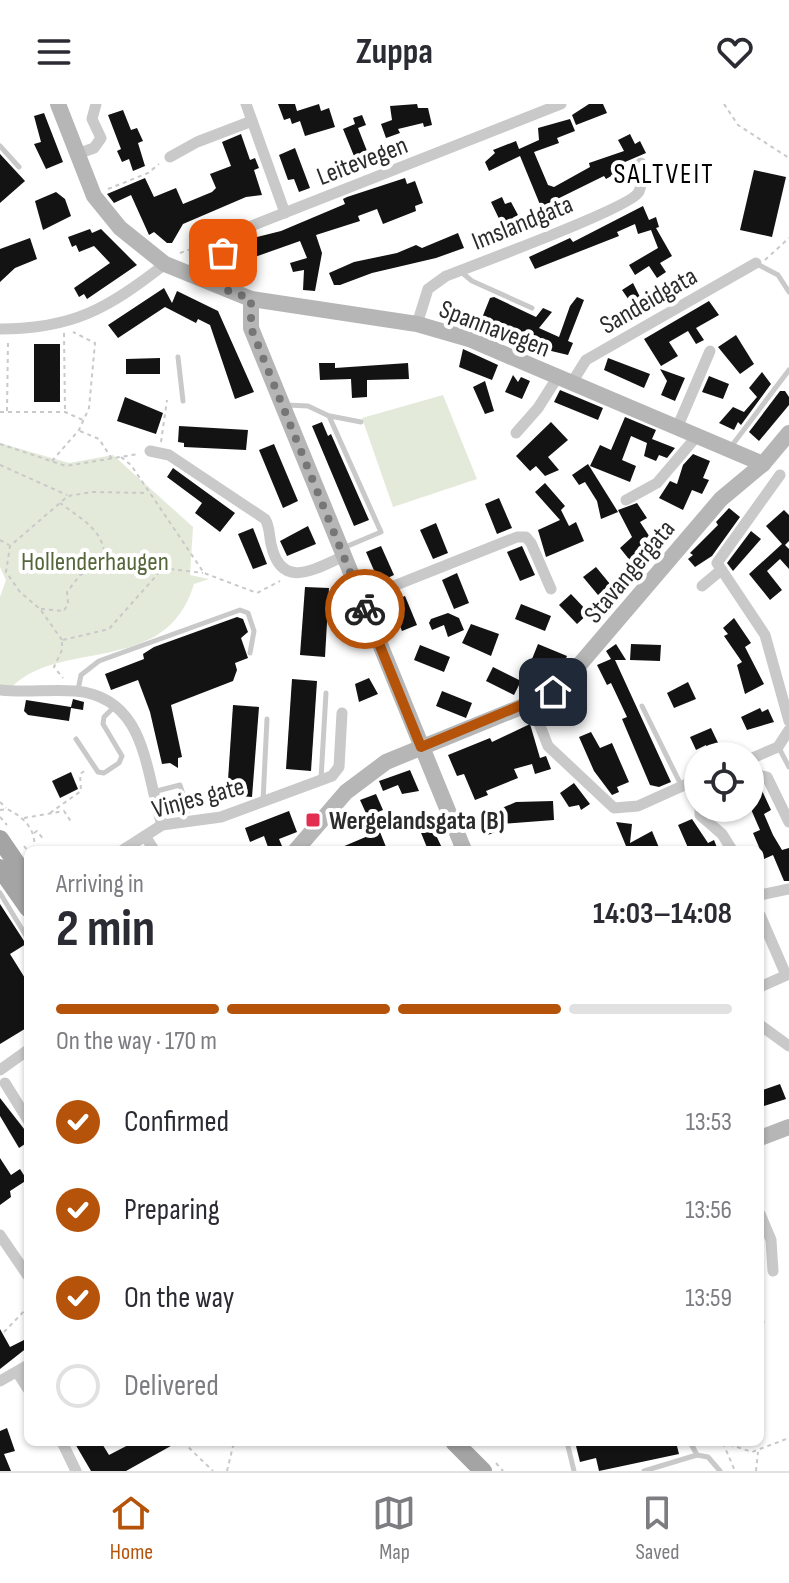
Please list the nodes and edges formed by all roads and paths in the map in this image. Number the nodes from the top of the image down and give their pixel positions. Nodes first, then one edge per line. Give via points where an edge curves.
1 (58, 104) edge
2 (96, 104) edge
3 (246, 104) edge
4 (561, 104) edge
5 (724, 104) edge
6 (252, 121) junction
7 (0, 146) edge
8 (77, 154) junction
9 (170, 157) joint
10 (789, 158) edge
11 (641, 163) dead end
12 (19, 167) dead end
13 (94, 196) junction
14 (285, 213) junction
15 (789, 238) edge
16 (214, 241) dead end
17 (169, 260) junction
18 (756, 263) junction
19 (460, 271) junction
20 (221, 288) junction
21 (789, 292) edge
22 (251, 299) junction
23 (532, 308) dead end
24 (62, 324) junction
25 (417, 324) junction
26 (4, 329) edge
27 (710, 351) dead end
28 (178, 357) dead end
29 (789, 370) edge
30 (564, 381) junction
31 (167, 400) dead end
32 (183, 401) dead end
33 (282, 405) junction
34 (0, 412) edge
35 (7, 412) junction
36 (65, 412) junction
37 (329, 416) junction
38 (84, 420) junction
39 (361, 422) dead end
40 (677, 428) junction
41 (79, 430) junction
42 (516, 433) dead end
43 (789, 433) edge
44 (697, 436) junction
45 (0, 444) edge
46 (730, 449) junction
47 (155, 452) junction
48 (121, 457) junction
49 (112, 459) junction
50 (52, 461) junction
51 (763, 464) junction
52 (0, 465) edge
53 (785, 479) edge
54 (147, 493) junction
55 (68, 496) junction
56 (626, 500) dead end
57 (59, 503) junction
58 (0, 540) edge
59 (10, 546) junction
60 (342, 553) junction
61 (39, 555) dead end
62 (105, 563) junction
63 (119, 565) dead end
64 (720, 571) junction
65 (290, 572) junction
66 (204, 573) junction
67 (80, 575) junction
68 (702, 586) dead end
69 (551, 589) dead end
70 (252, 591) junction
71 (361, 599) junction
72 (40, 609) junction
73 (244, 611) junction
74 (62, 640) junction
75 (250, 653) dead end
76 (789, 667) edge
77 (777, 676) junction
78 (0, 690) edge
79 (77, 691) junction
80 (326, 693) dead end
81 (531, 703) junction
82 (114, 706) junction
83 (642, 706) dead end
84 (342, 713) dead end
85 (267, 719) dead end
86 (789, 721) edge
87 (789, 730) edge
88 (76, 739) dead end
89 (421, 747) junction
90 (778, 747) junction
91 (764, 753) edge
92 (789, 767) edge
93 (82, 773) dead end
94 (764, 776) edge
95 (321, 780) junction
96 (684, 784) edge
97 (681, 785) junction
98 (153, 792) junction
99 (0, 802) edge
100 (263, 802) junction
101 (7, 809) junction
102 (0, 810) edge
103 (188, 811) dead end
104 (50, 813) junction
105 (23, 818) junction
106 (708, 822) edge
107 (789, 822) edge
108 (72, 823) dead end
109 (162, 825) junction
110 (33, 833) junction
111 (145, 836) junction
112 (0, 839) edge
113 (44, 840) dead end
114 (34, 846) edge
115 (129, 846) edge
116 (151, 846) edge
117 (300, 846) edge
118 (462, 846) edge
119 (730, 846) edge
120 (0, 868) edge
121 (24, 874) edge
122 (789, 889) edge
123 (0, 893) edge
124 (764, 894) edge
125 (24, 902) edge
126 (764, 923) edge
127 (24, 932) edge
128 (788, 974) edge
129 (764, 985) edge
130 (764, 1028) edge
131 (789, 1046) edge
132 (24, 1053) edge
133 (0, 1070) edge
134 (5, 1083) dead end
135 (24, 1114) edge
136 (789, 1127) edge
137 (764, 1136) edge
138 (764, 1223) edge
139 (0, 1235) edge
140 (24, 1270) edge
141 (773, 1271) dead end
142 (24, 1311) edge
143 (4, 1332) dead end
144 (23, 1368) edge
145 (0, 1381) edge
146 (789, 1438) edge
147 (64, 1446) edge
148 (187, 1446) edge
149 (233, 1446) edge
150 (444, 1446) edge
151 (458, 1446) edge
152 (568, 1446) edge
153 (692, 1446) edge
154 (724, 1446) edge
155 (732, 1446) edge
156 (758, 1451) junction
157 (697, 1455) junction
158 (77, 1470) edge
159 (213, 1471) edge
160 (227, 1471) edge
161 (469, 1471) edge
162 (483, 1471) edge
163 (574, 1471) edge
164 (644, 1471) edge
165 (720, 1471) edge
166 (735, 1471) edge
167 (756, 1471) edge

1 - 8 street, Spannavegen
2 - 8 street via 92,119 101,138 94,148
3 - 6 street
4 - 14 street, Leitevegen
5 - 10 path via 738,125
6 - 9 street
6 - 14 street
7 - 12 lane
8 - 13 street, Spannavegen
9 - 13 path via 148,173
11 - 19 street, Imslandgata via 640,186 633,198
13 - 17 street, Spannavegen via 120,228
14 - 20 street, Leitevegen via 227,238
15 - 18 path
16 - 17 path
17 - 20 street, Spannavegen
17 - 24 street via 101,310
18 - 21 lane via 778,275
18 - 30 street, Sandeidgata via 586,360
19 - 23 lane
19 - 25 street, Imslandgata via 428,289
20 - 22 street, Spannavegen
22 - 25 street, Spannavegen
22 - 33 street via 251,328
24 - 26 street
24 - 36 path
24 - 38 path via 95,343
25 - 30 street, Spannavegen via 469,339
26 - 35 path
27 - 40 street
28 - 32 lane
29 - 46 lane
30 - 40 street, Spannavegen
30 - 42 street, Spannavegen
31 - 47 path
33 - 37 lane via 308,406
33 - 60 street
34 - 35 path
35 - 36 path
36 - 38 path
37 - 39 lane
37 - 60 lane via 381,532
38 - 41 path
40 - 44 street, Spannavegen
41 - 49 path via 99,439
41 - 50 path
43 - 51 street, Stavangergata
44 - 46 street, Spannavegen
44 - 56 street via 657,483
45 - 50 path
46 - 51 street, Spannavegen
47 - 48 path
47 - 65 street via 265,519 275,558
48 - 49 path
48 - 54 path
49 - 50 path via 66,466
51 - 53 street, Spannavegen
51 - 81 street, Stavangergata via 721,499 563,684
52 - 55 path
53 - 64 street via 718,558
54 - 55 path
54 - 66 path
55 - 57 path
57 - 59 path
57 - 62 path via 98,532
58 - 59 path
59 - 72 path via 6,572
60 - 65 street via 307,572
60 - 71 street
61 - 67 path via 73,563
62 - 63 path
62 - 67 path
64 - 68 street
64 - 77 street via 765,635
65 - 70 path via 275,585
66 - 70 path
66 - 74 path via 163,568 109,629
67 - 72 path via 67,592 64,611
69 - 71 street via 531,543 517,537
70 - 73 path
71 - 89 street
72 - 74 path
73 - 75 lane via 254,631
73 - 79 lane via 99,661 81,675
74 - 79 path via 54,667
76 - 77 street
77 - 86 street
78 - 79 street
79 - 82 street
80 - 95 lane
81 - 89 street, Stavangergata
81 - 97 street via 548,746 608,804 621,809 638,806
82 - 88 lane via 103,724 122,756 119,763 98,772
82 - 98 street via 141,738
83 - 97 lane
84 - 95 street via 339,767
85 - 100 lane, Vinjes gate
87 - 90 street
89 - 117 street, Stavangergata via 364,776
89 - 118 street
90 - 91 street
90 - 92 lane
93 - 104 path via 81,791
94 - 107 street
95 - 100 street, Vinjes gate
96 - 97 street
98 - 103 lane via 180,785
98 - 109 street
99 - 101 path
100 - 109 street, Vinjes gate via 221,817
101 - 102 path
101 - 105 path
104 - 105 path
104 - 108 path via 64,811
105 - 110 path
106 - 119 street
109 - 111 street, Vinjes gate
110 - 113 path
110 - 114 path
111 - 115 street, Vinjes gate
111 - 116 street
112 - 121 main road
120 - 125 main road
122 - 124 street
123 - 127 lane
126 - 128 street
128 - 129 street
130 - 131 street
132 - 133 street
134 - 135 street
136 - 137 street
138 - 141 street
139 - 140 street
142 - 143 path
144 - 145 street
146 - 156 path
147 - 158 street
148 - 159 path
149 - 160 path
150 - 161 main road
151 - 162 main road
152 - 163 lane
153 - 157 lane
154 - 166 path
155 - 156 path
156 - 167 path
157 - 164 lane
157 - 165 lane via 708,1457

